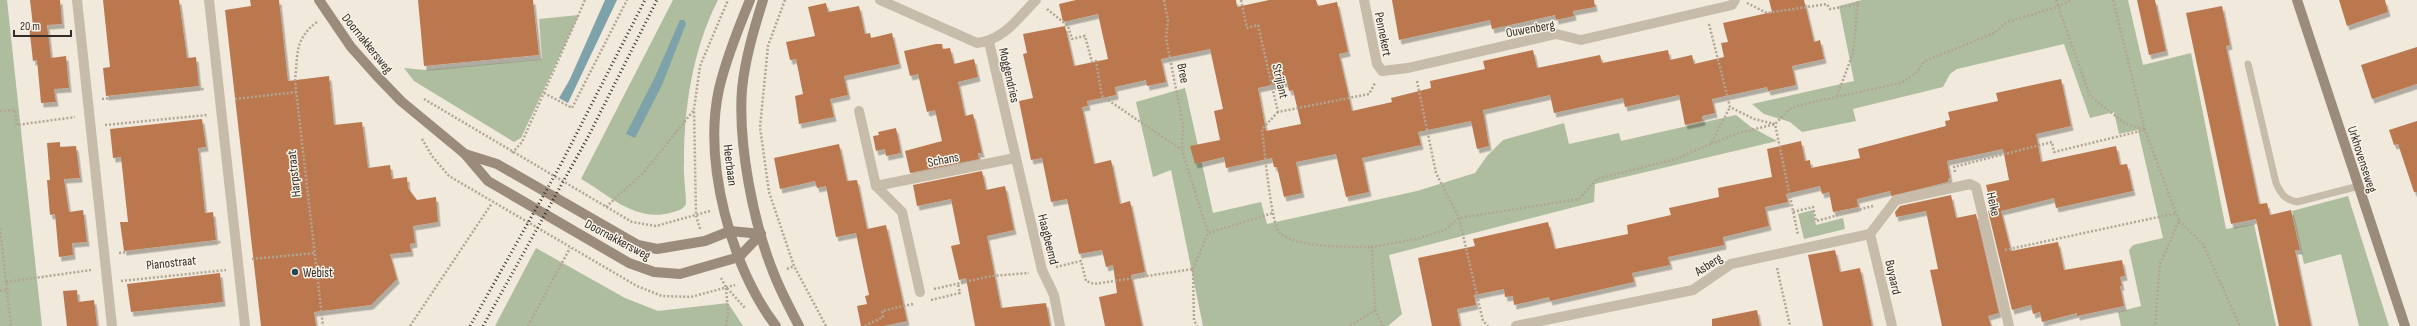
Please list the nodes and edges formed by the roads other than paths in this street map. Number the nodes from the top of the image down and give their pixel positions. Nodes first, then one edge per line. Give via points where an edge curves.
1 (77, 0) edge
2 (209, 0) edge
3 (319, 0) edge
4 (750, 0) edge
5 (763, 0) edge
6 (880, 0) edge
7 (1036, 0) edge
8 (1364, 0) edge
9 (1735, 0) edge
10 (2297, 0) edge
11 (989, 42) junction
12 (2248, 64) dead end
13 (1382, 71) joint
14 (858, 111) dead end
15 (465, 154) junction
16 (1015, 158) junction
17 (876, 186) junction
18 (2359, 186) junction
19 (730, 231) junction
20 (761, 234) junction
21 (1870, 234) junction
22 (739, 257) junction
23 (920, 292) road end
24 (112, 326) edge
25 (245, 326) edge
26 (776, 326) edge
27 (799, 326) edge
28 (1060, 326) edge
29 (1516, 326) edge
30 (1892, 326) edge
31 (2009, 326) edge
32 (2405, 326) edge

1 - 24 street
2 - 25 street
3 - 15 street, Doornakkersweg via 351,47 401,101
4 - 19 street, Heerbaan via 738,28 719,90 714,134 718,171
5 - 20 street, Heerbaan via 752,35 742,88 742,130 752,198
6 - 11 street, Moggendries via 977,43
7 - 11 street via 1000,37
8 - 13 street, Pennekert via 1377,64
9 - 13 street, Ouwenberg via 1732,5 1706,12 1580,40 1556,34 1414,67
10 - 18 street, Urkhovenseweg
11 - 16 street, Moggendries
12 - 18 lane via 2280,193 2287,200 2297,202
14 - 17 street
15 - 19 street, Doornakkersweg via 497,164 638,245 657,249 704,241
15 - 22 street, Doornakkersweg via 488,181 629,263 654,272 680,274
16 - 17 street, Schans
16 - 28 street, Haagbeemd via 1042,270 1054,295
17 - 23 street via 902,212
18 - 32 street, Urkhovenseweg
19 - 20 street, Doornakkersweg
19 - 22 street, Heerbaan
20 - 22 street
20 - 27 street, Heerbaan via 774,274
21 - 29 street, Asberg via 1731,264 1693,290
21 - 30 street, Buyaard
21 - 31 street, Heike via 1896,200 1970,184 1976,187
22 - 26 street, Heerbaan via 749,281

